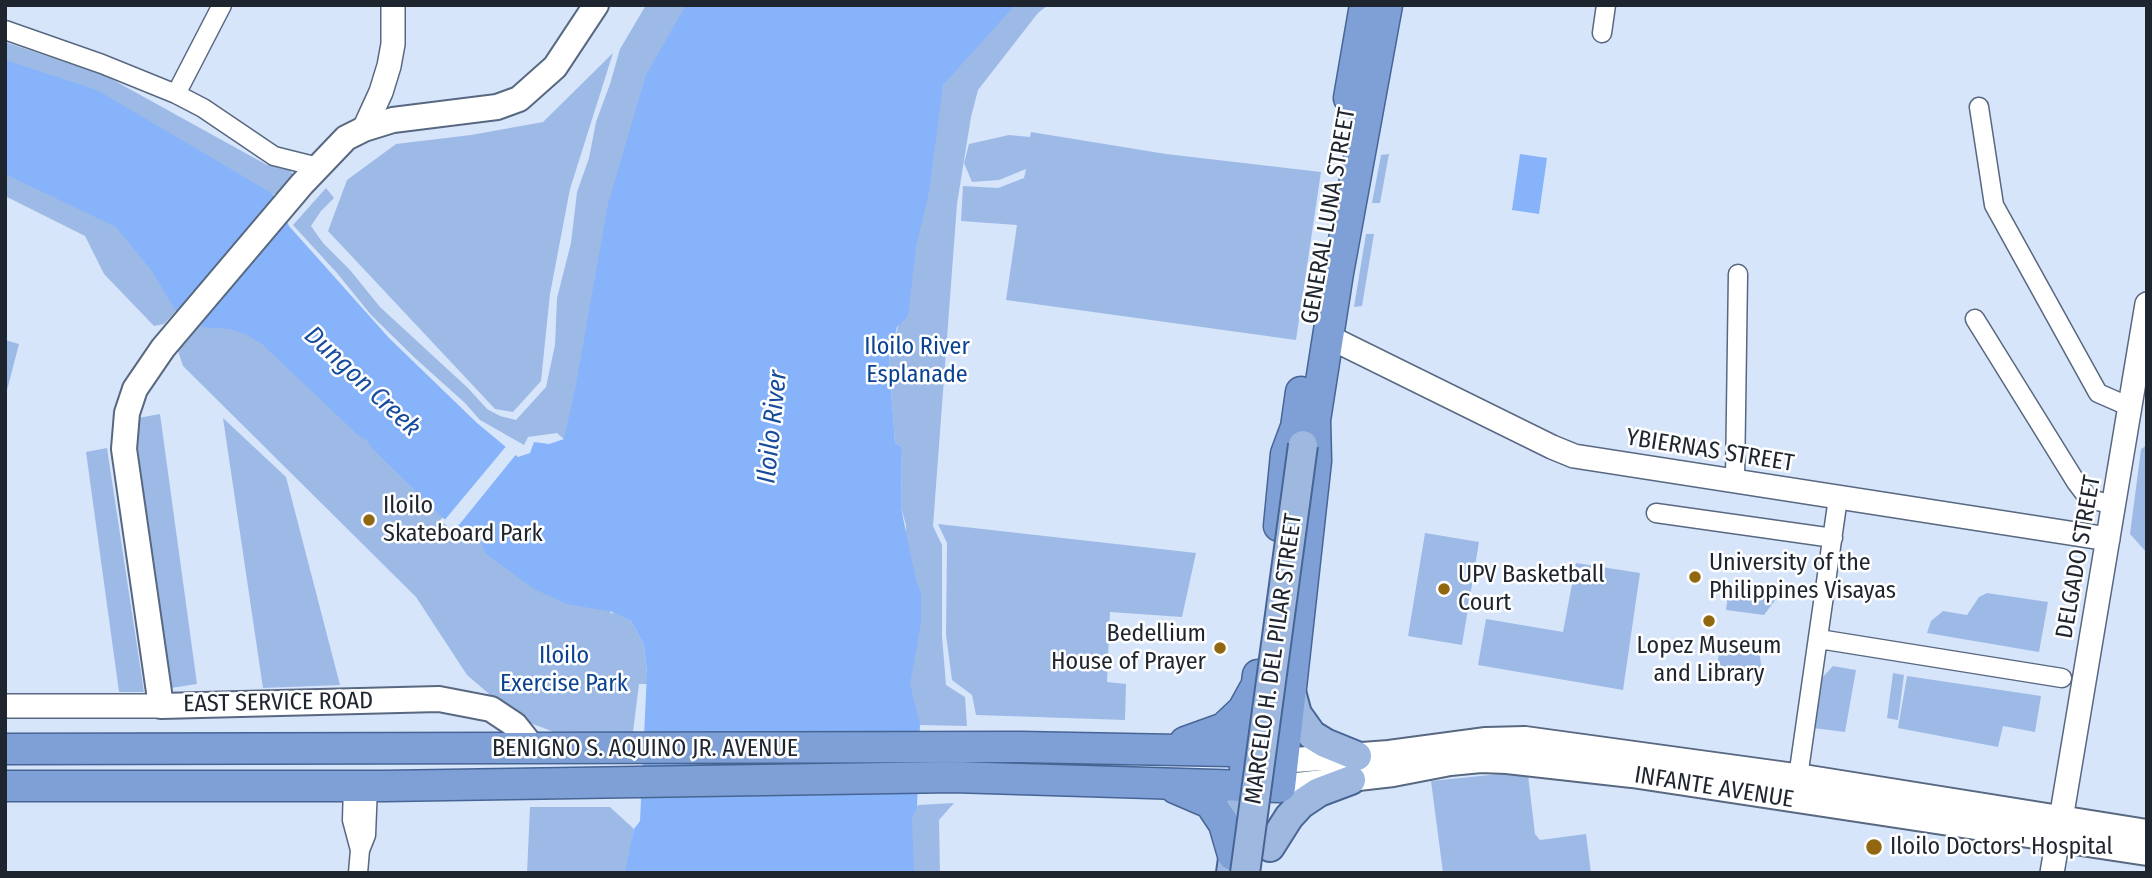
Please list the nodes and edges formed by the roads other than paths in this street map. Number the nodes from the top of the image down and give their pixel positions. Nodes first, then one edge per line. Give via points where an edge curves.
1 (222, 5) edge
2 (393, 5) edge
3 (1365, 5) edge
4 (1387, 5) edge
5 (1606, 5) edge
6 (587, 10) edge
7 (5, 30) edge
8 (1602, 33) dead end
9 (176, 94) junction
10 (1979, 107) dead end
11 (364, 129) junction
12 (318, 167) junction
13 (1738, 274) dead end
14 (2147, 304) edge
15 (1975, 319) dead end
16 (1329, 337) junction
17 (2130, 407) junction
18 (1305, 431) junction
19 (1735, 480) junction
20 (1838, 498) junction
21 (2115, 505) junction
22 (1656, 513) dead end
23 (1833, 538) junction
24 (2108, 539) junction
25 (1819, 639) junction
26 (2062, 678) dead end
27 (1257, 684) junction
28 (1290, 688) junction
29 (5, 706) edge
30 (161, 706) junction
31 (996, 747) junction
32 (1159, 748) junction
33 (5, 749) edge
34 (534, 749) junction
35 (1247, 750) junction
36 (1284, 752) junction
37 (953, 762) junction
38 (1354, 768) junction
39 (1798, 777) junction
40 (994, 779) junction
41 (1158, 783) junction
42 (5, 786) edge
43 (361, 786) junction
44 (1243, 786) junction
45 (1280, 787) junction
46 (1976, 816) junction
47 (2059, 829) junction
48 (2147, 832) edge
49 (2147, 853) edge
50 (1268, 860) edge
51 (1236, 867) edge
52 (358, 873) edge
53 (2052, 873) edge

1 - 9 street
2 - 11 street via 389,66
3 - 18 highway, GENERAL LUNA STREET via 1311,317
4 - 16 highway, GENERAL LUNA STREET
5 - 8 street
6 - 11 main road via 555,67 519,99 497,107 393,120
7 - 9 street
9 - 12 street via 274,156
10 - 17 street via 1994,205 2098,393
11 - 12 main road via 346,138
12 - 30 main road via 163,348 135,389 127,413 124,449
13 - 19 street
14 - 17 street, DELGADO STREET
15 - 21 street via 2076,482 2089,499
16 - 18 highway, GENERAL LUNA STREET
16 - 19 street, YBIERNAS STREET via 1574,456
17 - 21 street, DELGADO STREET
18 - 27 highway, GENERAL LUNA STREET via 1286,454
18 - 28 highway, GENERAL LUNA STREET via 1317,453
18 - 51 main road, MARCELO H. DEL PILAR STREET, bridge
19 - 20 street, YBIERNAS STREET
20 - 23 street
20 - 24 street, YBIERNAS STREET
21 - 24 street, DELGADO STREET
22 - 23 street
23 - 25 street
24 - 47 street, DELGADO STREET
25 - 26 street
25 - 39 street
27 - 32 highway via 1242,710 1224,728
27 - 35 highway, GENERAL LUNA STREET
28 - 36 highway, GENERAL LUNA STREET
28 - 38 main road via 1297,714 1311,735
29 - 30 street, EAST SERVICE ROAD
30 - 34 main road, EAST SERVICE ROAD via 439,699 491,709 515,724
31 - 32 highway, BENIGNO S. AQUINO JR. AVENUE
31 - 37 highway, BENIGNO S. AQUINO JR. AVENUE
31 - 40 highway
32 - 35 highway, BENIGNO S. AQUINO JR. AVENUE
33 - 34 highway, BENIGNO S. AQUINO JR. AVENUE
34 - 37 highway, BENIGNO S. AQUINO JR. AVENUE
35 - 36 highway, BENIGNO S. AQUINO JR. AVENUE
35 - 44 highway, MARCELO H. DEL PILAR STREET
36 - 38 main road, INFANTE AVENUE via 1294,760
36 - 45 highway, MARCELO H. DEL PILAR STREET
37 - 40 highway, BENIGNO S. AQUINO JR. AVENUE
37 - 43 highway, BENIGNO S. AQUINO JR. AVENUE via 623,782
38 - 39 main road, INFANTE AVENUE via 1486,740 1525,739
38 - 45 main road, INFANTE AVENUE
38 - 46 main road, INFANTE AVENUE via 1507,761
38 - 50 main road via 1301,804 1289,817
39 - 46 main road, INFANTE AVENUE
40 - 41 highway, BENIGNO S. AQUINO JR. AVENUE
41 - 44 highway, BENIGNO S. AQUINO JR. AVENUE
41 - 51 highway via 1210,803 1224,824
42 - 43 highway, BENIGNO S. AQUINO JR. AVENUE
43 - 52 street via 352,820 360,850
44 - 45 highway, BENIGNO S. AQUINO JR. AVENUE
44 - 51 main road, MARCELO H. DEL PILAR STREET
45 - 50 main road, MARCELO H. DEL PILAR STREET
46 - 47 main road, INFANTE AVENUE
47 - 48 main road, INFANTE AVENUE
47 - 49 main road, INFANTE AVENUE
47 - 53 street, DELGADO STREET

